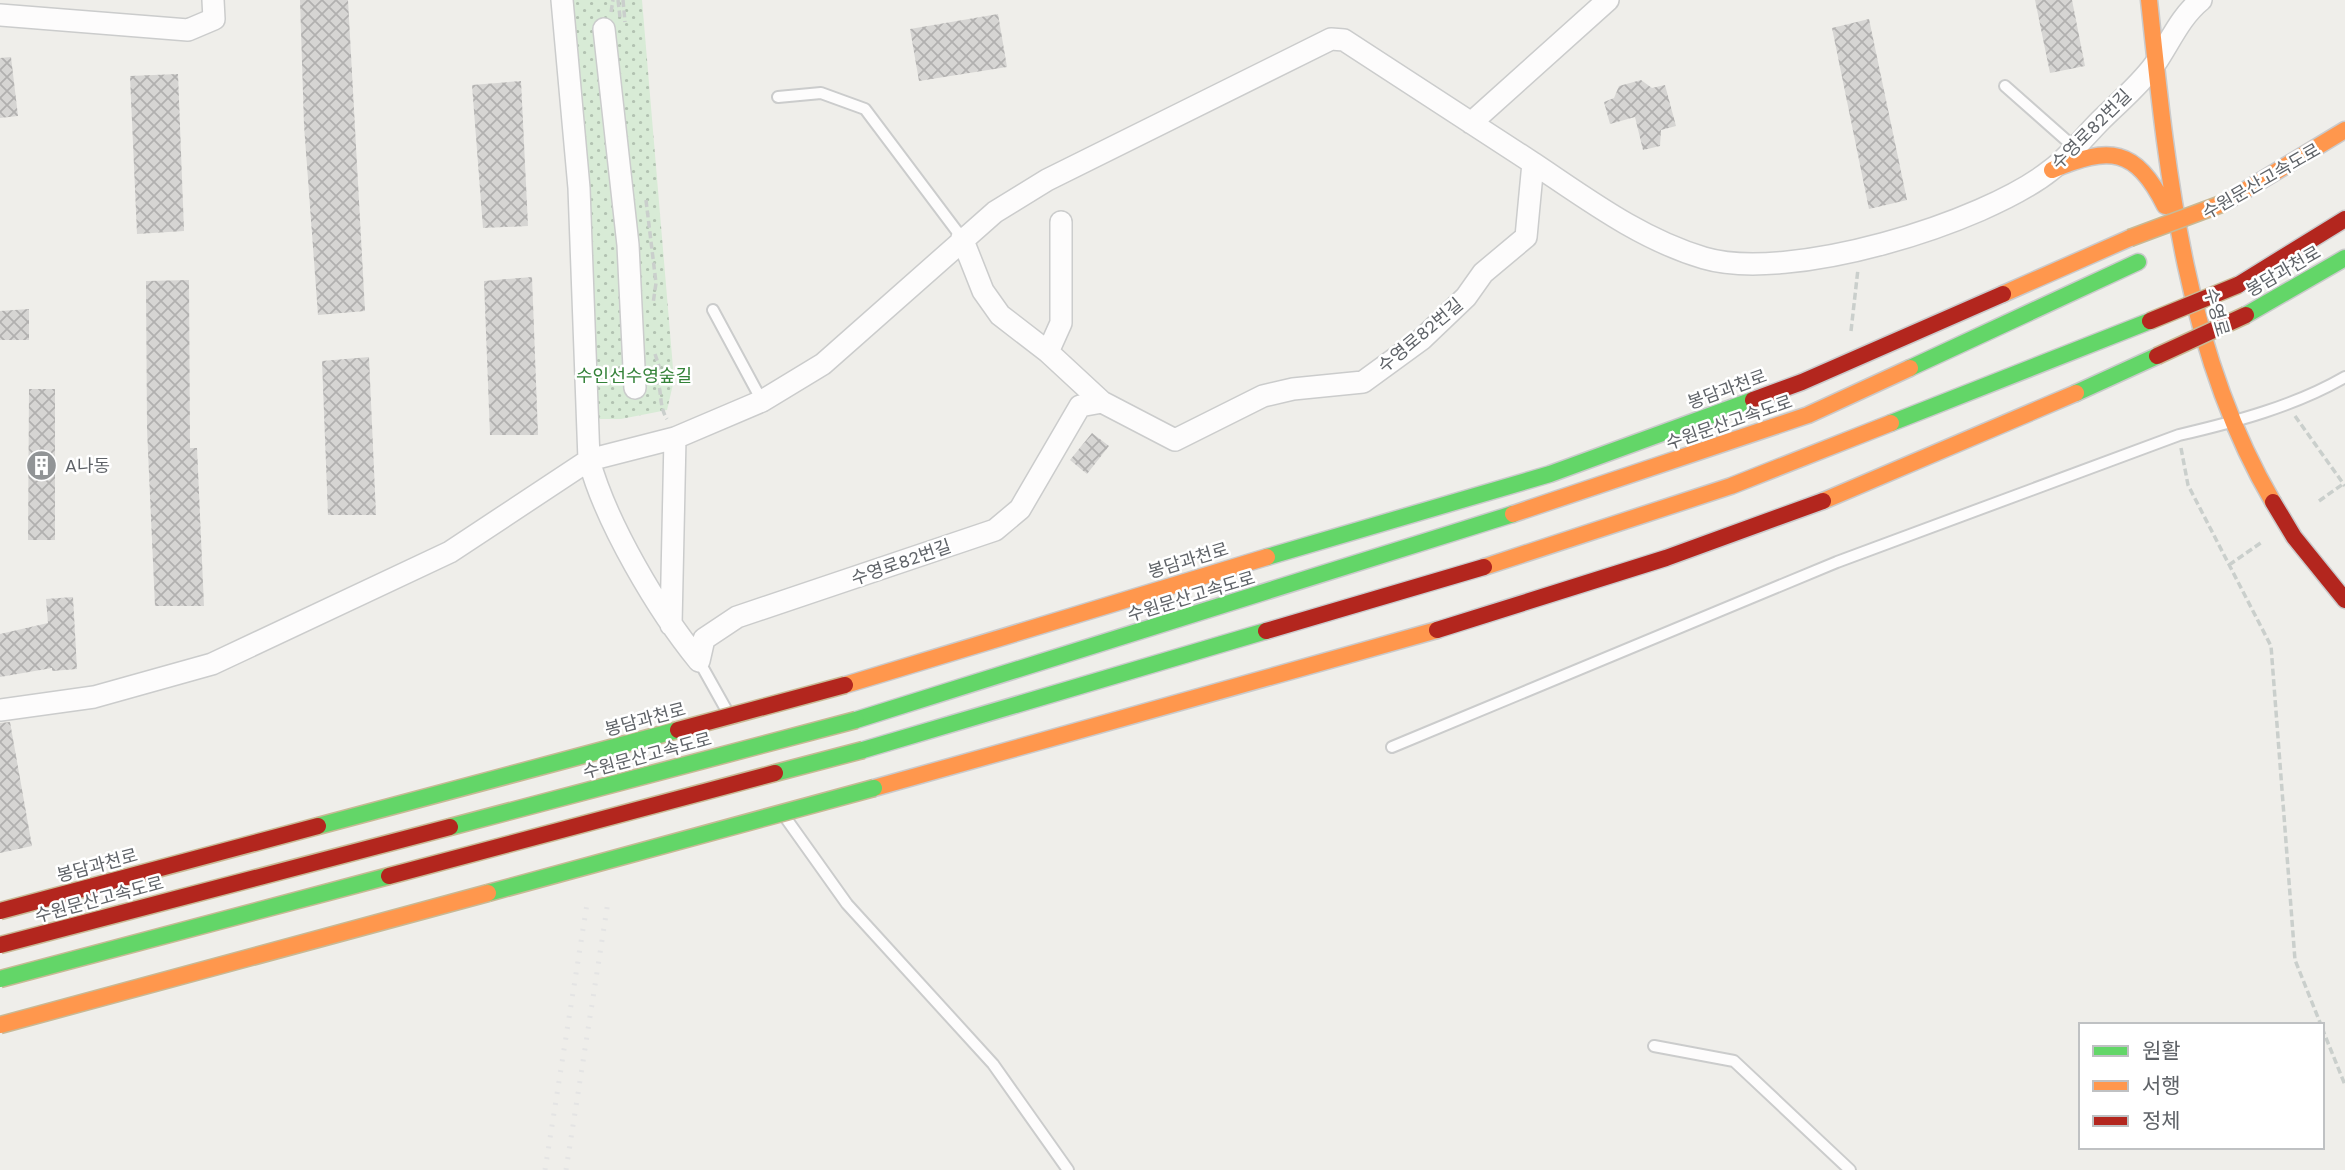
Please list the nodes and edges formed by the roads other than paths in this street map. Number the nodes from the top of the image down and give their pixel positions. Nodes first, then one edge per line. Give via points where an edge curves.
1 (213, 0) edge
2 (562, 0) edge
3 (1608, 0) edge
4 (2149, 0) edge
5 (2201, 0) edge
6 (0, 15) edge
7 (604, 29) dead end
8 (2153, 66) junction
9 (2005, 86) dead end
10 (778, 97) dead end
11 (1471, 123) junction
12 (2345, 130) edge
13 (2074, 147) junction
14 (1533, 163) junction
15 (2052, 170) junction
16 (2345, 219) edge
17 (1061, 222) dead end
18 (2202, 236) dead end
19 (962, 238) junction
20 (2180, 240) junction
21 (2345, 258) edge
22 (713, 310) dead end
23 (1048, 352) junction
24 (2345, 377) edge
25 (635, 388) dead end
26 (762, 401) junction
27 (1102, 402) junction
28 (2232, 422) junction
29 (672, 429) junction
30 (589, 460) junction
31 (2345, 600) edge
32 (671, 627) junction
33 (699, 661) junction
34 (0, 709) edge
35 (738, 731) dead end
36 (744, 742) dead end
37 (1392, 747) dead end
38 (769, 789) dead end
39 (776, 800) dead end
40 (0, 911) edge
41 (0, 945) edge
42 (0, 979) edge
43 (0, 1025) edge
44 (1654, 1046) dead end
45 (1068, 1170) edge
46 (1850, 1170) edge

1 - 6 street via 214,19 188,30
2 - 30 street via 579,188
3 - 11 street
4 - 8 main road, 수영로
5 - 8 street, 수영로82번길 via 2190,9
7 - 25 street via 628,246
8 - 13 street, 수영로82번길
8 - 20 main road, 수영로
9 - 13 lane
10 - 19 lane via 821,93 865,109
11 - 14 street
11 - 19 street via 1335,37 1047,180
12 - 40 main road, 봉담과천로, bridge via 2224,203 2130,238 1802,382 1550,474 845,685
13 - 15 street, 수영로82번길
14 - 15 street, 수영로82번길 via 1630,227 1705,258 1737,264 1861,249 1960,219
14 - 27 street, 수영로82번길 via 1526,237 1483,272 1466,298 1422,339 1363,383 1293,389 1264,397 1175,440
15 - 20 main road via 2102,152 2134,159 2157,188
16 - 42 main road, bridge via 2238,285 2150,321 1731,486 1512,559 863,750
17 - 23 street via 1061,323
18 - 41 main road, 수원문산고속도로, bridge via 1808,415 1421,545 856,720
19 - 23 street via 983,291 1000,315
19 - 26 street via 823,364
20 - 28 main road, 수영로 via 2196,311
21 - 43 main road, 봉담과천로, bridge via 2246,315 1962,446 1667,558 1335,659
22 - 26 lane
23 - 27 street
24 - 28 lane
26 - 29 street
27 - 33 street, 수영로82번길 via 1080,406 1020,509 995,530 737,617 704,639
28 - 31 main road, 수영로 via 2280,515
28 - 37 lane via 2179,435 1837,562
29 - 30 street
29 - 32 street
30 - 32 street via 598,493
30 - 34 street via 450,551 212,664 94,696
32 - 33 street
33 - 35 lane
36 - 38 lane
39 - 45 lane via 795,835 847,904 993,1064
44 - 46 lane via 1734,1061

